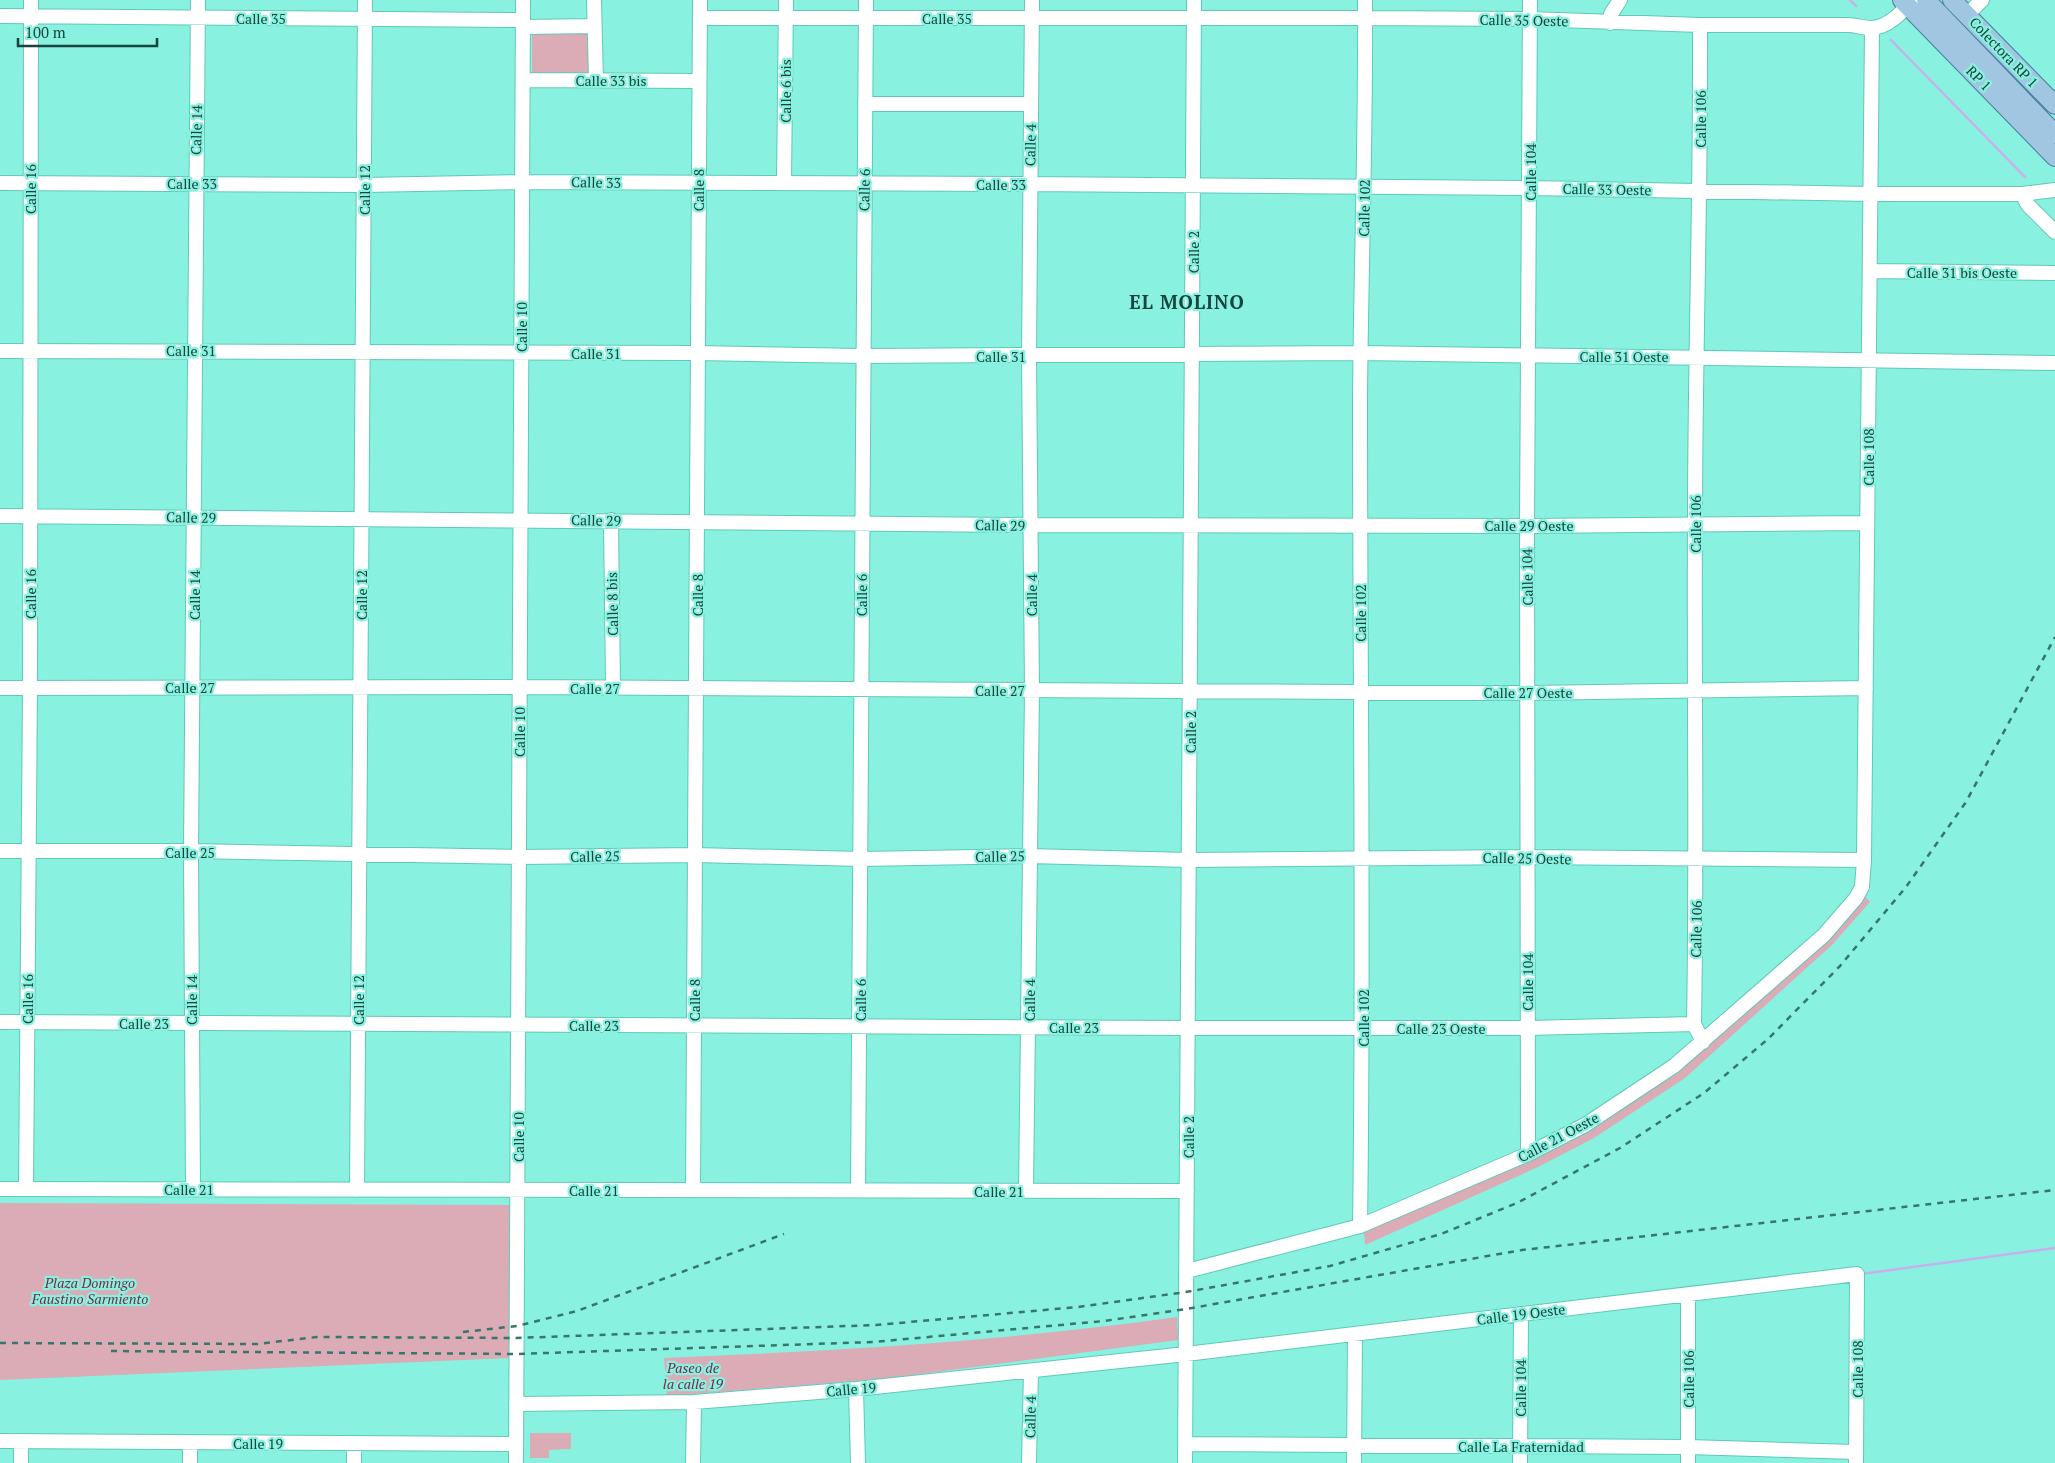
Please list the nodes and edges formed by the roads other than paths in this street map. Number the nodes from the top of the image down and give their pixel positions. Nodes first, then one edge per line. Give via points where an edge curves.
1 (31, 0) edge
2 (198, 0) edge
3 (365, 0) edge
4 (523, 0) edge
5 (594, 0) edge
6 (700, 0) edge
7 (786, 0) edge
8 (866, 0) edge
9 (1032, 0) edge
10 (1194, 0) edge
11 (1365, 0) edge
12 (1530, 0) edge
13 (1620, 0) edge
14 (1926, 0) edge
15 (1952, 0) edge
16 (1982, 0) edge
17 (1906, 1) edge
18 (1967, 15) junction
19 (0, 16) edge
20 (31, 17) junction
21 (1032, 17) junction
22 (198, 18) junction
23 (700, 18) junction
24 (1194, 18) junction
25 (1365, 18) junction
26 (365, 19) junction
27 (786, 19) junction
28 (865, 19) junction
29 (1530, 19) junction
30 (523, 23) junction
31 (1610, 23) junction
32 (1700, 25) junction
33 (1855, 25) junction
34 (594, 26) junction
35 (1872, 28) junction
36 (522, 80) junction
37 (596, 80) junction
38 (699, 81) junction
39 (865, 104) junction
40 (1030, 104) junction
41 (2055, 105) edge
42 (2055, 134) edge
43 (2055, 157) edge
44 (522, 182) junction
45 (0, 183) edge
46 (30, 183) junction
47 (196, 183) junction
48 (698, 183) junction
49 (784, 183) junction
50 (364, 184) junction
51 (1029, 184) junction
52 (864, 185) junction
53 (1193, 185) junction
54 (1364, 187) junction
55 (1530, 188) junction
56 (2053, 188) edge
57 (1701, 190) junction
58 (1871, 194) junction
59 (2022, 194) junction
60 (2055, 232) edge
61 (1870, 271) junction
62 (2055, 273) edge
63 (193, 350) junction
64 (0, 351) edge
65 (30, 351) junction
66 (362, 352) junction
67 (521, 353) junction
68 (698, 353) junction
69 (1360, 353) junction
70 (1192, 355) junction
71 (862, 356) junction
72 (1029, 356) junction
73 (1529, 356) junction
74 (1697, 357) junction
75 (1869, 360) junction
76 (2055, 363) edge
77 (30, 515) junction
78 (0, 516) edge
79 (194, 518) junction
80 (361, 519) junction
81 (520, 519) junction
82 (611, 520) junction
83 (697, 521) junction
84 (861, 523) junction
85 (1695, 523) junction
86 (1867, 523) junction
87 (1191, 524) junction
88 (1031, 525) junction
89 (1360, 526) junction
90 (1527, 526) junction
91 (360, 687) junction
92 (520, 687) junction
93 (0, 688) edge
94 (30, 688) junction
95 (193, 688) junction
96 (613, 688) junction
97 (696, 688) junction
98 (1866, 688) junction
99 (860, 690) junction
100 (1032, 690) junction
101 (1696, 690) junction
102 (1360, 691) junction
103 (1190, 692) junction
104 (1528, 693) junction
105 (0, 851) edge
106 (191, 851) junction
107 (27, 852) junction
108 (359, 853) junction
109 (695, 855) junction
110 (519, 856) junction
111 (1028, 856) junction
112 (1363, 858) junction
113 (1527, 858) junction
114 (861, 859) junction
115 (1189, 860) junction
116 (1864, 860) junction
117 (1697, 861) junction
118 (1862, 887) joint
119 (0, 1022) edge
120 (27, 1023) junction
121 (191, 1023) junction
122 (358, 1024) junction
123 (1694, 1024) junction
124 (518, 1025) junction
125 (694, 1025) junction
126 (860, 1026) junction
127 (1030, 1027) junction
128 (1188, 1028) junction
129 (1363, 1028) junction
130 (1528, 1028) junction
131 (1703, 1042) junction
132 (1528, 1154) junction
133 (0, 1189) edge
134 (26, 1189) junction
135 (193, 1189) junction
136 (858, 1189) junction
137 (357, 1190) junction
138 (517, 1190) junction
139 (693, 1190) junction
140 (1026, 1191) junction
141 (1187, 1191) junction
142 (1360, 1226) junction
143 (1187, 1271) junction
144 (1857, 1274) joint
145 (1688, 1295) junction
146 (1521, 1314) junction
147 (1355, 1334) junction
148 (1186, 1354) junction
149 (1031, 1371) junction
150 (856, 1389) junction
151 (694, 1402) junction
152 (516, 1404) junction
153 (0, 1441) edge
154 (21, 1441) junction
155 (190, 1443) junction
156 (354, 1443) junction
157 (516, 1444) junction
158 (1185, 1444) junction
159 (1354, 1445) junction
160 (1520, 1446) junction
161 (1688, 1447) junction
162 (1856, 1458) edge
163 (21, 1463) edge
164 (190, 1463) edge
165 (354, 1463) edge
166 (516, 1463) edge
167 (693, 1463) edge
168 (858, 1463) edge
169 (1029, 1463) edge
170 (1185, 1463) edge
171 (1354, 1463) edge
172 (1520, 1463) edge
173 (1688, 1463) edge

1 - 20 street, Calle 16
2 - 22 street, Calle 14
3 - 26 street, Calle 12
4 - 30 street, Calle 10
5 - 34 street
6 - 23 street, Calle 8
7 - 27 street, Calle 6 bis
8 - 28 street, Calle 6
9 - 21 street, Calle 4
10 - 24 street, Calle 2
11 - 25 street, Calle 102
12 - 29 street, Calle 104
13 - 31 street via 1611,14
14 - 42 main road, RP 1
15 - 18 main road, Colectora RP 1
16 - 18 street
17 - 33 street, Calle 35 Oeste
17 - 35 street via 1883,25
17 - 43 main road, RP 1
18 - 41 main road, Colectora RP 1
19 - 20 street, Calle 35
20 - 22 street, Calle 35
20 - 46 street, Calle 16
21 - 24 street, Calle 35
21 - 28 street, Calle 35
21 - 40 street, Calle 4
22 - 26 street, Calle 35
22 - 47 street, Calle 14
23 - 27 street, Calle 35
23 - 38 street, Calle 8
24 - 25 street, Calle 35 Oeste
24 - 53 street, Calle 2
25 - 29 street, Calle 35 Oeste
25 - 54 street, Calle 102
26 - 30 street, Calle 35
26 - 50 street, Calle 12
27 - 28 street, Calle 35
27 - 49 street, Calle 6 bis
28 - 39 street, Calle 6
29 - 31 street, Calle 35 Oeste
29 - 55 street, Calle 104
30 - 34 street, Calle 35
30 - 36 street, Calle 10
31 - 32 street, Calle 35 Oeste
32 - 33 street, Calle 35 Oeste
32 - 57 street, Calle 106
33 - 35 street, Calle 35 Oeste
34 - 37 street
35 - 58 street, Calle 108
36 - 37 street, Calle 33 bis
36 - 44 street, Calle 10
37 - 38 street, Calle 33 bis
38 - 48 street, Calle 8
39 - 40 street
39 - 52 street, Calle 6
40 - 51 street, Calle 4
44 - 48 street, Calle 33
44 - 50 street, Calle 33
44 - 67 street, Calle 10
45 - 46 street, Calle 33
46 - 47 street, Calle 33
46 - 65 street, Calle 16
47 - 50 street, Calle 33
47 - 63 street, Calle 14
48 - 49 street, Calle 33
48 - 68 street, Calle 8
49 - 52 street, Calle 33
50 - 66 street, Calle 12
51 - 52 street, Calle 33
51 - 53 street, Calle 33
51 - 72 street, Calle 4
52 - 71 street, Calle 6
53 - 54 street, Calle 33 Oeste
53 - 70 street, Calle 2
54 - 55 street, Calle 33 Oeste
54 - 69 street, Calle 102
55 - 57 street, Calle 33 Oeste
55 - 73 street, Calle 104
56 - 59 street, Calle 33 Oeste
57 - 58 street, Calle 33 Oeste
57 - 74 street, Calle 106
58 - 59 street, Calle 33 Oeste
58 - 61 street, Calle 108
59 - 60 street via 2028,205
61 - 62 street, Calle 31 bis Oeste
61 - 75 street, Calle 108
63 - 65 street, Calle 31
63 - 66 street, Calle 31
63 - 79 street, Calle 14
64 - 65 street, Calle 31
65 - 77 street, Calle 16
66 - 67 street, Calle 31
66 - 80 street, Calle 12
67 - 68 street, Calle 31
67 - 81 street, Calle 10
68 - 71 street, Calle 31
68 - 83 street, Calle 8
69 - 70 street, Calle 31 Oeste
69 - 73 street, Calle 31 Oeste
69 - 89 street, Calle 102
70 - 72 street, Calle 31
70 - 87 street, Calle 2
71 - 72 street, Calle 31
71 - 84 street, Calle 6
72 - 88 street, Calle 4
73 - 74 street, Calle 31 Oeste
73 - 90 street, Calle 104
74 - 75 street, Calle 31 Oeste
74 - 85 street, Calle 106
75 - 76 street, Calle 31 Oeste
75 - 86 street, Calle 108
77 - 78 street, Calle 29
77 - 79 street, Calle 29
77 - 94 street, Calle 16
79 - 80 street, Calle 29
79 - 95 street, Calle 14
80 - 81 street, Calle 29
80 - 91 street, Calle 12
81 - 82 street, Calle 29
81 - 92 street, Calle 10
82 - 83 street, Calle 29
82 - 96 street, Calle 8 bis
83 - 84 street, Calle 29
83 - 97 street, Calle 8
84 - 88 street, Calle 29
84 - 99 street, Calle 6
85 - 86 street, Calle 29 Oeste
85 - 90 street, Calle 29 Oeste
85 - 101 street, Calle 106
86 - 98 street, Calle 108
87 - 88 street, Calle 29
87 - 89 street, Calle 29 Oeste
87 - 103 street, Calle 2
88 - 100 street, Calle 4
89 - 90 street, Calle 29 Oeste
89 - 102 street, Calle 102
90 - 104 street, Calle 104
91 - 92 street, Calle 27
91 - 95 street, Calle 27
91 - 108 street, Calle 12
92 - 96 street, Calle 27
92 - 110 street, Calle 10
93 - 94 street, Calle 27
94 - 95 street, Calle 27
94 - 107 street, Calle 16
95 - 106 street, Calle 14
96 - 97 street, Calle 27
97 - 99 street, Calle 27
97 - 109 street, Calle 8
98 - 101 street, Calle 27 Oeste
98 - 116 street, Calle 108
99 - 100 street, Calle 27
99 - 114 street, Calle 6
100 - 103 street, Calle 27
100 - 111 street, Calle 4
101 - 104 street, Calle 27 Oeste
101 - 117 street, Calle 106
102 - 103 street, Calle 27 Oeste
102 - 104 street, Calle 27 Oeste
102 - 112 street, Calle 102
103 - 115 street, Calle 2
104 - 113 street, Calle 104
105 - 107 street, Calle 25
106 - 107 street, Calle 25
106 - 108 street, Calle 25
106 - 121 street, Calle 14
107 - 120 street, Calle 16
108 - 110 street, Calle 25
108 - 122 street, Calle 12
109 - 110 street, Calle 25
109 - 114 street, Calle 25
109 - 125 street, Calle 8
110 - 124 street, Calle 10
111 - 114 street, Calle 25
111 - 115 street, Calle 25
111 - 127 street, Calle 4
112 - 113 street, Calle 25 Oeste
112 - 115 street, Calle 25 Oeste
112 - 129 street, Calle 102
113 - 117 street, Calle 25 Oeste
113 - 130 street, Calle 104
114 - 126 street, Calle 6
115 - 128 street, Calle 2
116 - 117 street, Calle 25 Oeste
116 - 118 street, Calle 108
117 - 123 street, Calle 106
118 - 131 street, Calle 21 Oeste via 1824,935
119 - 120 street, Calle 23
120 - 121 street, Calle 23
120 - 134 street, Calle 16
121 - 122 street, Calle 23
121 - 135 street, Calle 14
122 - 124 street, Calle 23
122 - 137 street, Calle 12
123 - 130 street, Calle 23 Oeste
123 - 131 street
124 - 125 street, Calle 23
124 - 138 street, Calle 10
125 - 126 street, Calle 23
125 - 139 street, Calle 8
126 - 127 street, Calle 23
126 - 136 street, Calle 6
127 - 128 street, Calle 23
127 - 140 street, Calle 4
128 - 129 street, Calle 23 Oeste
128 - 141 street, Calle 2
129 - 130 street, Calle 23 Oeste
129 - 142 street, Calle 102
130 - 132 street, Calle 104
131 - 132 street, Calle 21 Oeste via 1619,1104
132 - 142 street, Calle 21 Oeste
133 - 134 street, Calle 21
134 - 135 street, Calle 21
135 - 137 street, Calle 21
136 - 139 street, Calle 21
136 - 140 street, Calle 21
137 - 138 street, Calle 21
138 - 139 street, Calle 21
138 - 152 street, Calle 10
140 - 141 street, Calle 21
141 - 143 street, Calle 2
142 - 143 street, Calle 21 Oeste
143 - 148 street, Calle 2
144 - 145 street, Calle 19 Oeste
144 - 162 street, Calle 108
145 - 146 street, Calle 19 Oeste
145 - 161 street, Calle 106
146 - 147 street, Calle 19 Oeste
146 - 160 street, Calle 104
147 - 148 street, Calle 19 Oeste
147 - 159 street
148 - 149 street, Calle 19
148 - 158 street, Calle 2
149 - 150 street, Calle 19
149 - 169 street, Calle 4
150 - 151 street, Calle 19
150 - 168 street
151 - 152 street, Calle 19
151 - 167 street
152 - 157 street, Calle 10
153 - 154 street, Calle 19
154 - 155 street, Calle 19
154 - 163 street
155 - 156 street, Calle 19
155 - 164 street
156 - 157 street, Calle 19
156 - 165 street
157 - 166 street, Calle 10
158 - 159 street, Calle La Fraternidad
158 - 170 street, Calle 2
159 - 160 street, Calle La Fraternidad
159 - 171 street
160 - 161 street, Calle La Fraternidad
160 - 172 street, Calle 104
161 - 162 street, Calle La Fraternidad
161 - 173 street, Calle 106

